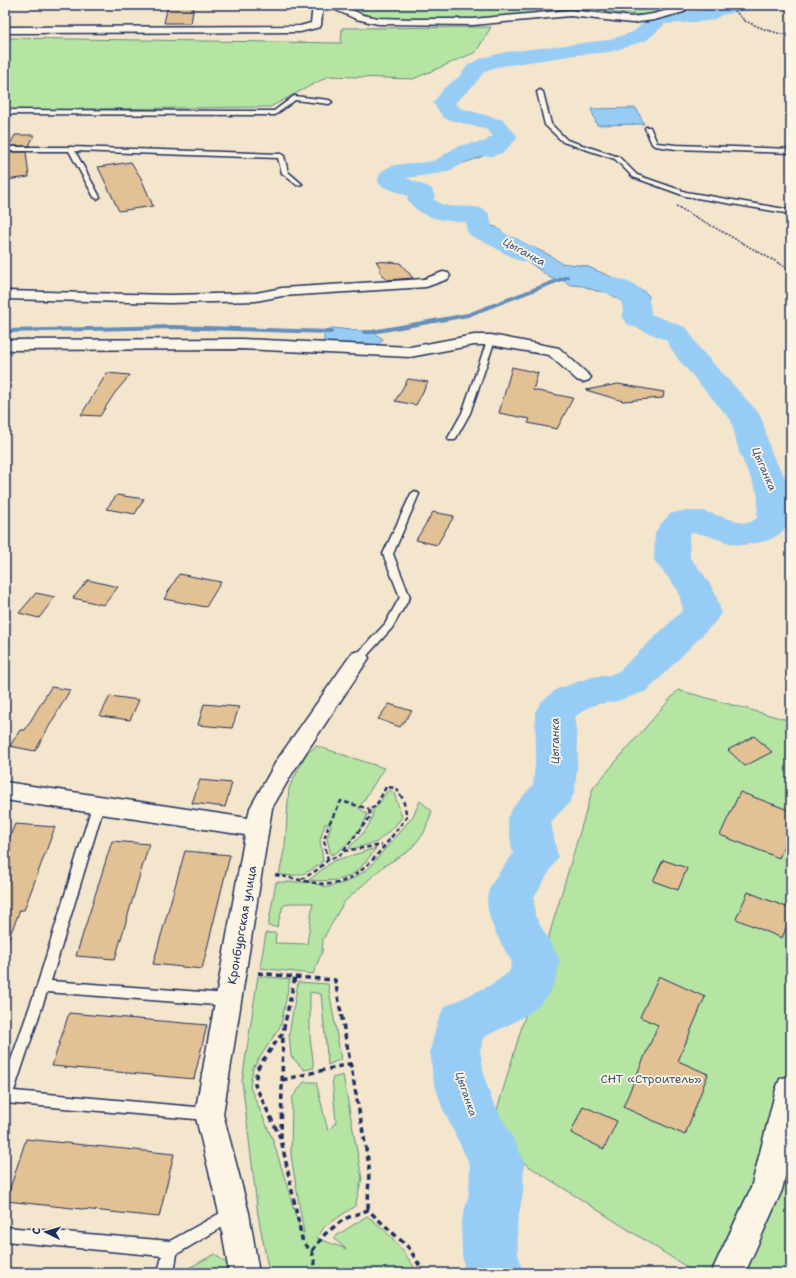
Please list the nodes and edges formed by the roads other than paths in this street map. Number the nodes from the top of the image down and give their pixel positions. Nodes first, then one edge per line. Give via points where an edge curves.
1 (318, 5) edge
2 (333, 5) edge
3 (684, 5) edge
4 (5, 30) edge
5 (540, 92) dead end
6 (329, 102) dead end
7 (5, 112) edge
8 (648, 128) dead end
9 (5, 149) edge
10 (71, 149) junction
11 (791, 151) edge
12 (299, 184) dead end
13 (97, 197) dead end
14 (791, 212) edge
15 (443, 276) dead end
16 (5, 295) edge
17 (491, 340) junction
18 (5, 345) edge
19 (583, 377) dead end
20 (452, 438) dead end
21 (415, 494) dead end
22 (359, 658) joint
23 (5, 791) edge
24 (98, 806) junction
25 (258, 828) junction
26 (43, 986) junction
27 (229, 1000) junction
28 (8, 1076) edge
29 (791, 1089) edge
30 (5, 1097) edge
31 (209, 1114) junction
32 (234, 1213) junction
33 (5, 1234) edge
34 (171, 1249) junction
35 (166, 1273) edge
36 (244, 1273) edge
37 (728, 1273) edge

1 - 4 street via 316,25 300,30
2 - 3 street via 360,17 378,21 473,22 570,13 632,20 680,10
5 - 14 lane via 548,126 566,141 616,158 635,176 685,194
6 - 7 lane via 294,98 275,113
8 - 11 lane via 655,144
9 - 10 lane
10 - 12 lane via 281,156 286,173
10 - 13 lane
15 - 16 street via 426,283 282,292 256,297 169,299
17 - 18 street via 474,340 410,352 242,344
17 - 19 street via 554,351
17 - 20 lane via 466,413
21 - 22 lane via 388,554 405,597 389,626
22 - 25 street, Кронбургская улица via 285,766 262,808
23 - 24 street
24 - 25 street
24 - 26 lane
25 - 27 street, Кронбургская улица
26 - 27 lane
26 - 28 lane
27 - 31 street, Кронбургская улица
28 - 30 lane
29 - 37 street via 766,1190
30 - 31 lane
31 - 32 street, Кронбургская улица
32 - 34 lane
32 - 36 street, Кронбургская улица
33 - 34 lane
34 - 35 lane

